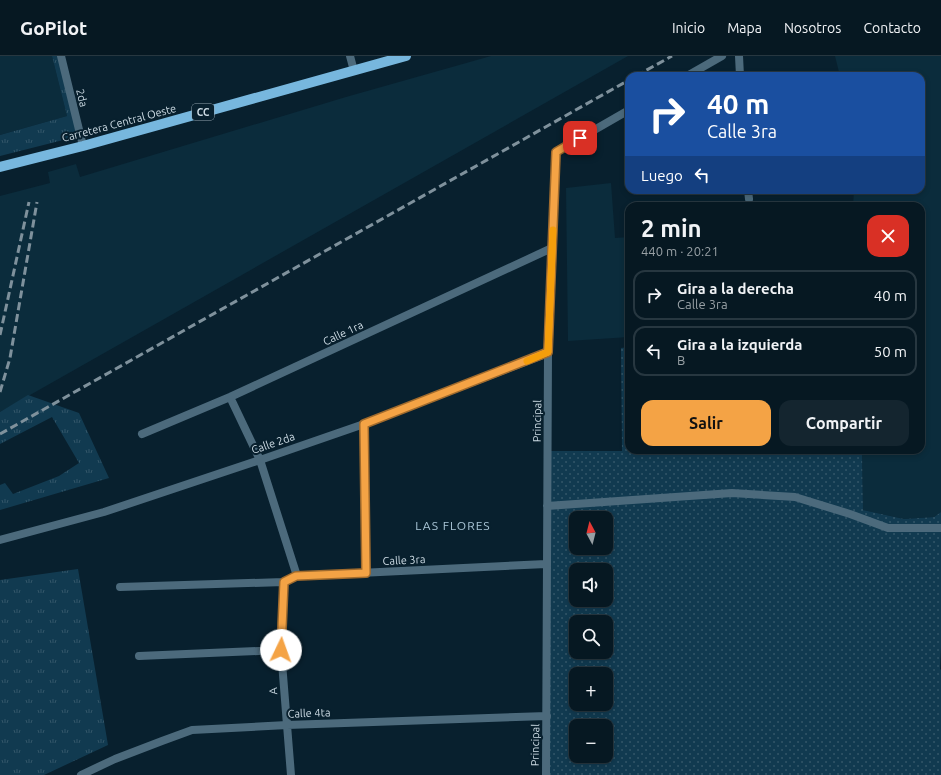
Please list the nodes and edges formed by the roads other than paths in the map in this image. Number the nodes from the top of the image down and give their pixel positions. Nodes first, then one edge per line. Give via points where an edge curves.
1 (61, 56) edge
2 (350, 56) edge
3 (406, 56) edge
4 (722, 56) edge
5 (739, 56) edge
6 (354, 71) junction
7 (694, 72) edge
8 (740, 72) edge
9 (625, 112) edge
10 (82, 146) junction
11 (0, 167) edge
12 (748, 194) edge
13 (749, 199) dead end
14 (552, 248) junction
15 (548, 352) junction
16 (230, 397) junction
17 (364, 424) junction
18 (142, 434) dead end
19 (260, 460) junction
20 (546, 506) junction
21 (941, 528) edge
22 (0, 540) edge
23 (546, 564) junction
24 (366, 573) junction
25 (296, 576) junction
26 (284, 582) junction
27 (120, 587) dead end
28 (281, 650) junction
29 (139, 656) dead end
30 (546, 716) junction
31 (287, 725) junction
32 (81, 775) edge
33 (291, 775) edge
34 (546, 775) edge

1 - 10 street, 2da
2 - 6 street
3 - 6 main road, Carretera Central Oeste / CC
4 - 7 street
5 - 8 street
6 - 10 main road, Carretera Central Oeste / CC
9 - 14 street, Principal via 556,152
10 - 11 main road, Carretera Central Oeste / CC
12 - 13 street
14 - 15 street, Principal
14 - 16 street, Calle 1ra
15 - 17 street, Calle 2da
15 - 20 street, Principal
16 - 18 street, Calle 1ra
16 - 19 street
17 - 19 street, Calle 2da
17 - 24 street
19 - 22 street, Calle 2da via 104,512
19 - 25 street
20 - 21 street via 732,493 795,497 888,528
20 - 23 street, Principal
23 - 24 street, Calle 3ra
23 - 30 street, Principal
24 - 25 street, Calle 3ra
25 - 26 street, Calle 3ra
26 - 27 street, Calle 3ra
26 - 28 street, A
28 - 29 street
28 - 31 street, A
30 - 31 street, Calle 4ta
30 - 34 street, Principal
31 - 32 street, Calle 4ta via 192,730
31 - 33 street, A

